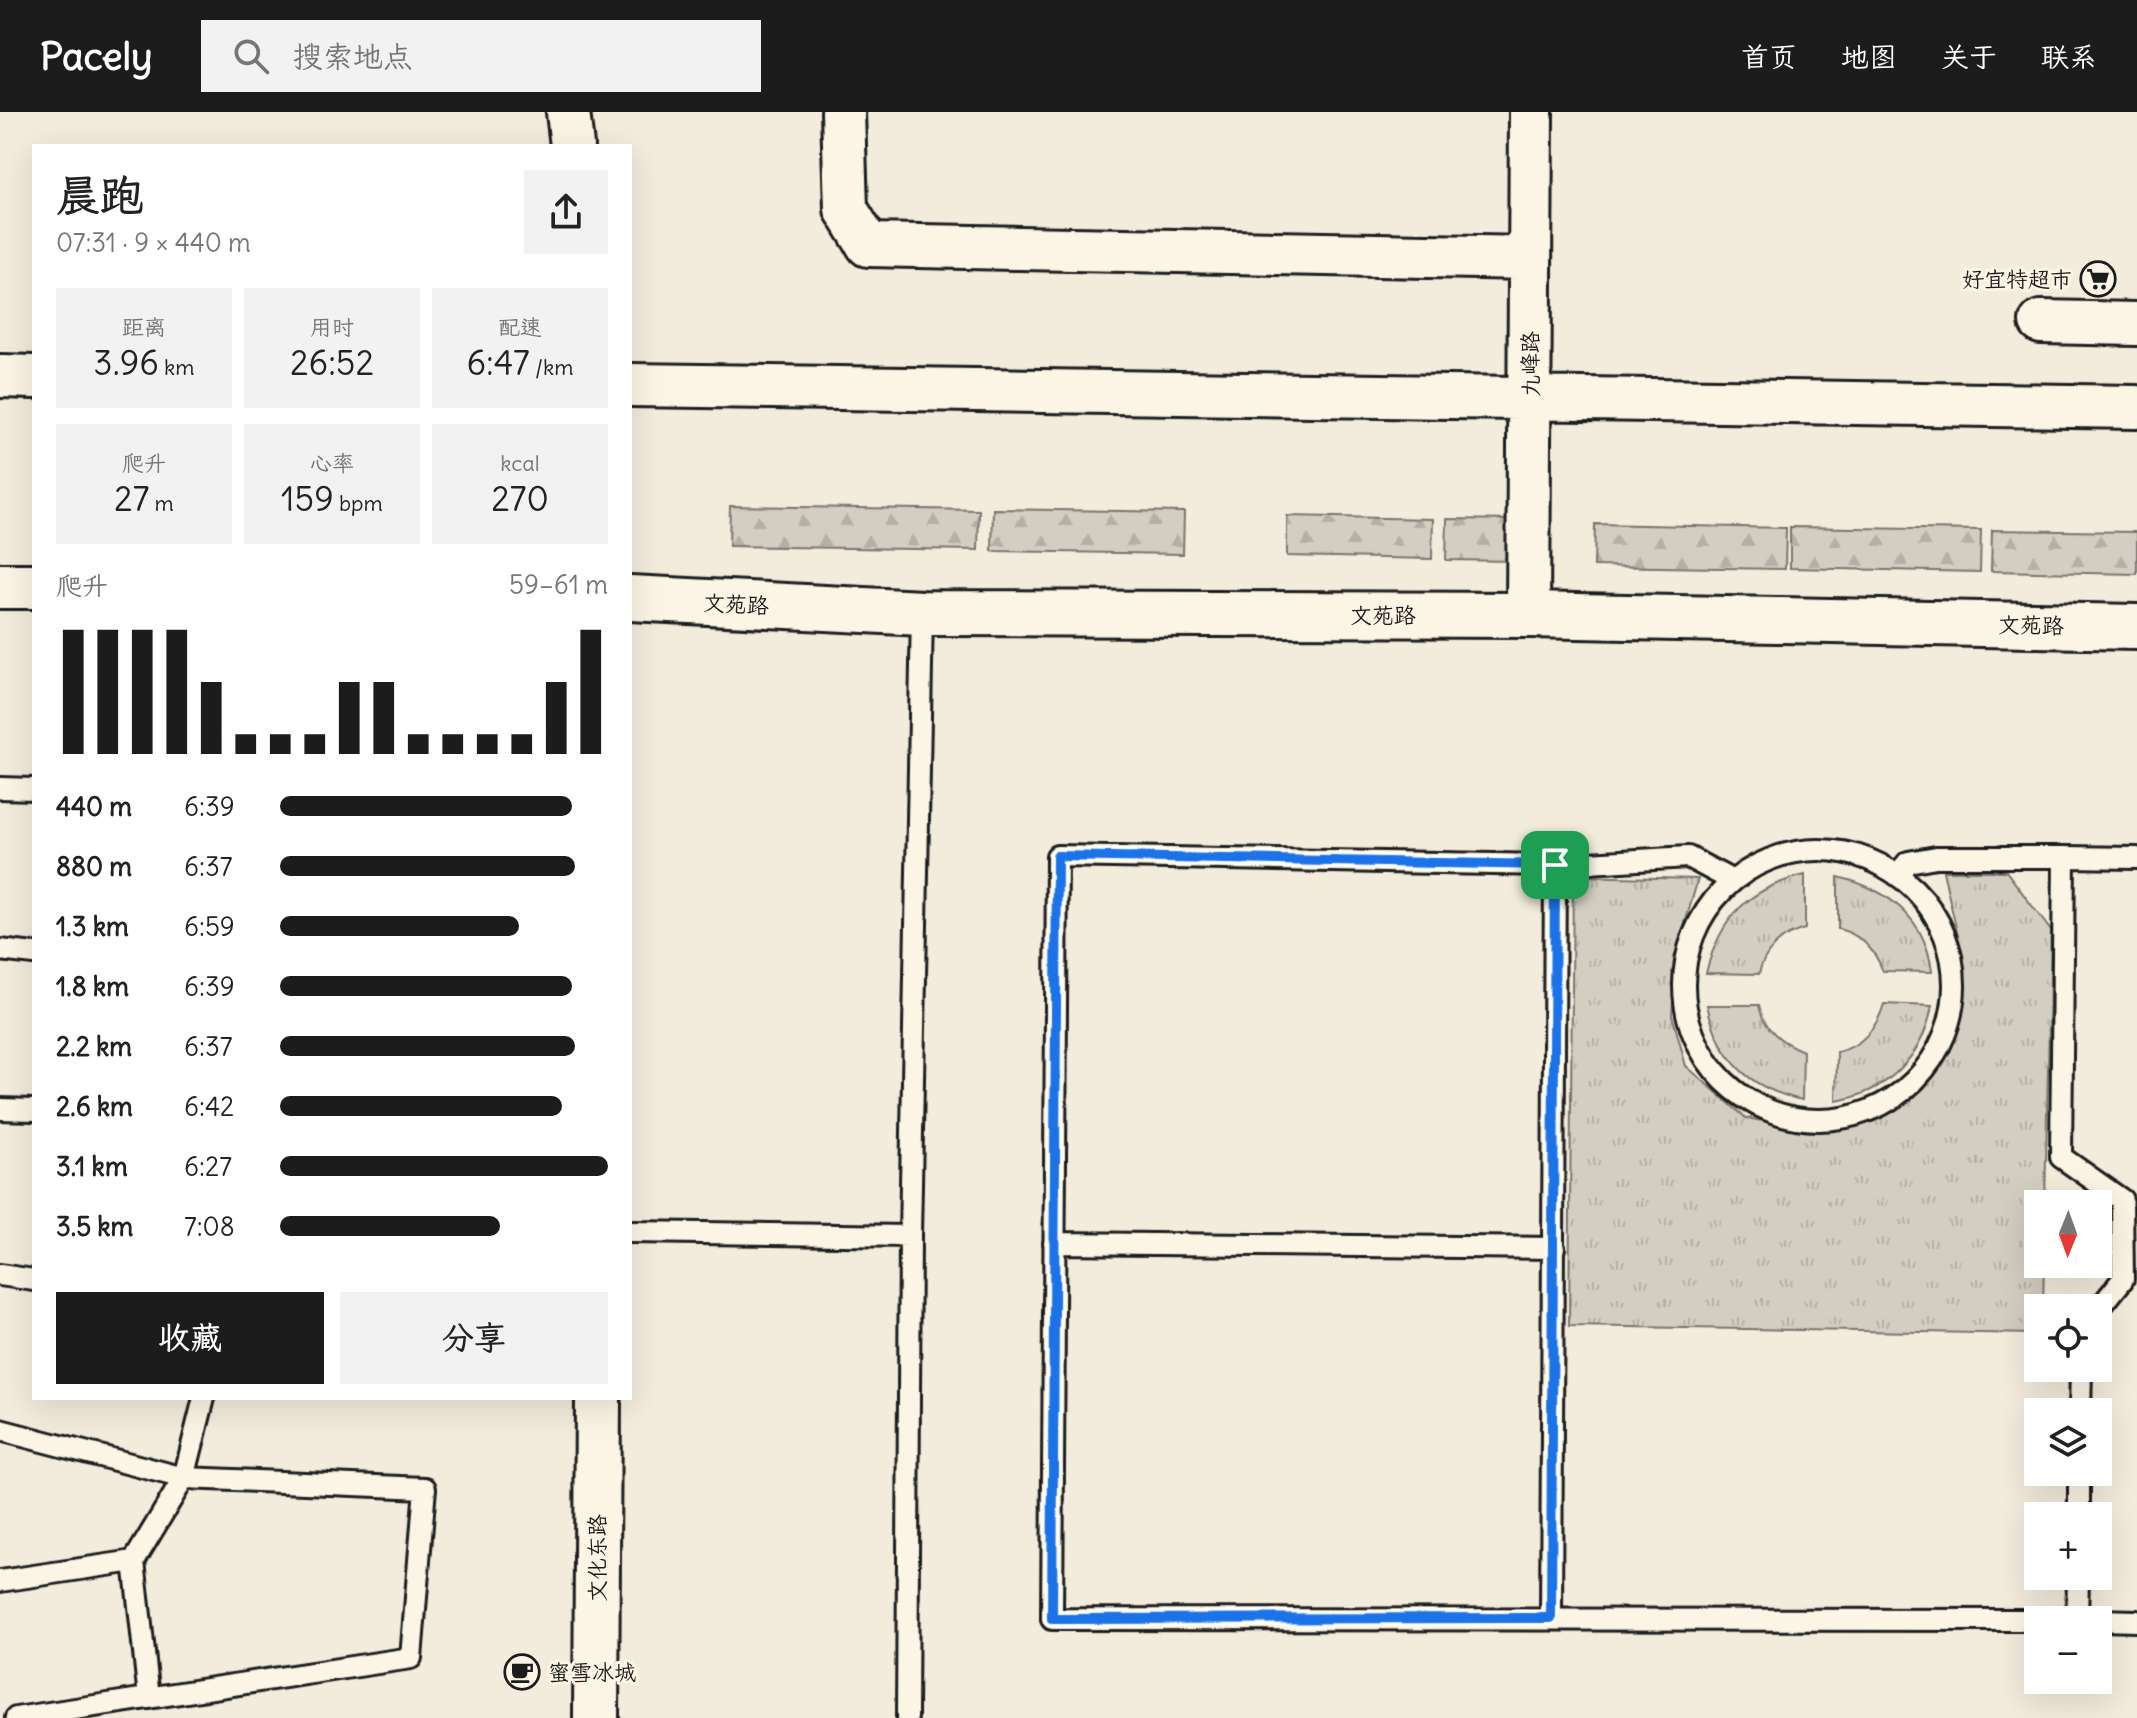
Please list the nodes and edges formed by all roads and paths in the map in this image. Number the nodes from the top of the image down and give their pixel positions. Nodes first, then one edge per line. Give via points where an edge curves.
1 (568, 112) edge
2 (843, 112) edge
3 (1531, 112) edge
4 (572, 144) edge
5 (1530, 258) junction
6 (2041, 322) dead end
7 (2137, 324) edge
8 (0, 376) edge
9 (32, 377) edge
10 (632, 385) edge
11 (1530, 398) junction
12 (2137, 407) edge
13 (0, 586) edge
14 (32, 586) edge
15 (632, 598) edge
16 (922, 613) junction
17 (1528, 615) junction
18 (2137, 627) edge
19 (0, 788) edge
20 (32, 789) edge
21 (2064, 857) junction
22 (2137, 858) edge
23 (1555, 865) junction
24 (1898, 874) junction
25 (1731, 880) junction
26 (0, 950) edge
27 (32, 954) edge
28 (0, 1109) edge
29 (32, 1110) edge
30 (632, 1232) edge
31 (910, 1236) junction
32 (1054, 1243) junction
33 (1554, 1248) junction
34 (0, 1275) edge
35 (32, 1280) edge
36 (2111, 1294) edge
37 (204, 1400) edge
38 (598, 1400) edge
39 (0, 1430) edge
40 (184, 1478) junction
41 (134, 1561) junction
42 (0, 1581) edge
43 (1551, 1618) junction
44 (2024, 1620) edge
45 (2112, 1620) edge
46 (2137, 1621) edge
47 (149, 1698) junction
48 (16, 1718) edge
49 (596, 1718) edge
50 (907, 1718) edge

1 - 4 street
2 - 5 street via 846,209 868,245
3 - 5 street, 九峰路
5 - 11 street, 九峰路
6 - 7 street
8 - 9 street
10 - 11 street
11 - 12 street
11 - 17 street, 九峰路
13 - 14 main road
15 - 16 main road, 文苑路
16 - 17 main road, 文苑路
16 - 31 lane
17 - 18 main road, 文苑路
19 - 20 lane
21 - 22 lane
21 - 24 lane via 1936,857 1908,862
21 - 36 lane via 2061,1157 2122,1200 2123,1279
23 - 25 lane via 1688,857
23 - 32 lane via 1057,856
23 - 33 lane
24 - 25 lane via 1858,854 1813,849 1769,858
24 - 25 lane via 1930,906 1950,947 1955,991 1949,1021 1923,1074 1888,1102 1846,1119 1800,1120 1757,1106 1721,1080 1695,1044 1682,1001 1685,956 1701,915
26 - 27 lane
28 - 29 lane
30 - 31 lane
31 - 50 lane
32 - 33 lane
32 - 43 lane via 1052,1619
33 - 43 lane
34 - 35 lane
37 - 40 lane
38 - 49 main road, 文化东路
39 - 40 lane
40 - 41 lane
40 - 47 lane via 425,1488 411,1658
41 - 42 lane
41 - 47 lane
43 - 44 lane
45 - 46 lane
47 - 48 lane

